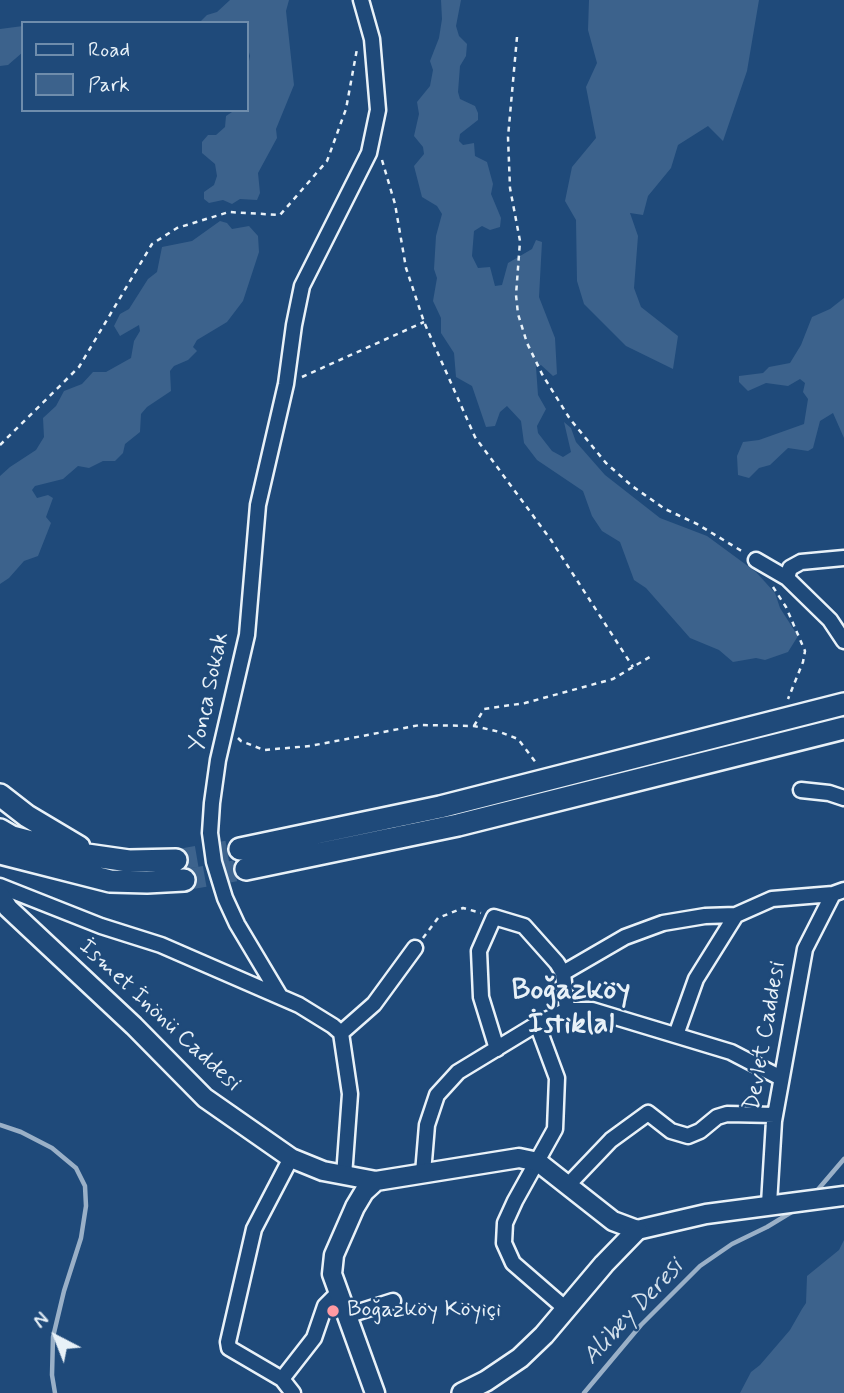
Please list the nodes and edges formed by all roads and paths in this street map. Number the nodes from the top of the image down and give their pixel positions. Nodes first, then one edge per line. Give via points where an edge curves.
1 (361, 0) edge
2 (517, 37) dead end
3 (358, 46) dead end
4 (374, 130) junction
5 (424, 322) junction
6 (286, 384) junction
7 (0, 445) edge
8 (844, 558) edge
9 (756, 560) junction
10 (787, 578) junction
11 (844, 641) edge
12 (653, 655) dead end
13 (633, 667) junction
14 (844, 704) edge
15 (783, 720) junction
16 (226, 725) junction
17 (474, 726) junction
18 (844, 728) edge
19 (542, 781) junction
20 (801, 790) dead end
21 (0, 795) edge
22 (844, 798) edge
23 (0, 831) edge
24 (0, 853) edge
25 (103, 857) junction
26 (0, 886) edge
27 (838, 892) edge
28 (0, 895) edge
29 (736, 915) junction
30 (494, 917) junction
31 (415, 948) joint
32 (563, 973) junction
33 (280, 996) junction
34 (567, 1010) junction
35 (537, 1024) junction
36 (341, 1034) junction
37 (676, 1035) junction
38 (497, 1049) junction
39 (781, 1078) junction
40 (775, 1115) junction
41 (291, 1158) junction
42 (538, 1162) junction
43 (423, 1173) junction
44 (344, 1176) junction
45 (376, 1181) junction
46 (568, 1185) junction
47 (844, 1196) edge
48 (776, 1203) junction
49 (355, 1206) junction
50 (612, 1221) junction
51 (637, 1230) junction
52 (618, 1248) junction
53 (338, 1293) junction
54 (393, 1301) dead end
55 (566, 1309) junction
56 (346, 1316) junction
57 (282, 1379) junction
58 (293, 1393) edge
59 (376, 1393) edge
60 (462, 1393) edge

1 - 4 street, Yonca Sokak via 376,67
2 - 9 path via 508,137 510,188 520,241 516,295 527,343 541,374 570,419 632,486
3 - 7 path via 346,109 327,161 280,215 229,212 177,228 152,244 79,368
4 - 5 path
4 - 6 street, Yonca Sokak via 369,153 302,286
5 - 6 path
5 - 13 path via 475,437 551,540
6 - 16 street, Yonca Sokak via 258,505 247,635
8 - 10 street via 801,562 790,568
9 - 10 street
9 - 15 path via 786,607 805,651
10 - 11 street via 830,620
12 - 13 path
13 - 17 path via 613,679 484,709
14 - 15 main road
15 - 19 main road
16 - 17 path via 241,741 264,750 420,725
16 - 33 street, Yonca Sokak via 212,803 214,862 237,923
17 - 19 path via 519,739 535,760
18 - 19 main road via 483,819 243,859
20 - 22 street
21 - 25 main road via 51,831
23 - 25 main road
24 - 25 main road via 110,881 147,882 180,870
26 - 33 street via 161,945
27 - 29 street via 772,899
27 - 39 street, Devlet Caddesi via 805,949
28 - 41 street, İsmet İnönü Caddesi via 205,1098
29 - 32 street via 663,923 625,937
29 - 37 street via 696,979
30 - 31 path via 464,908 438,918
30 - 32 street via 524,926
30 - 38 street via 479,951 481,997
31 - 36 street via 374,1004
32 - 34 street
33 - 36 street
34 - 35 street
34 - 37 street via 592,1010
35 - 38 street
35 - 42 street via 556,1078 557,1107 555,1129
36 - 44 street via 350,1094
37 - 39 street via 732,1052
38 - 43 street via 458,1072 437,1095 427,1125
39 - 40 street, Devlet Caddesi
40 - 46 street via 727,1114 688,1136 671,1131 648,1113 611,1140
40 - 48 street, Devlet Caddesi
41 - 44 street, İsmet İnönü Caddesi
41 - 57 street via 254,1229 228,1342 240,1356
42 - 43 street, İsmet İnönü Caddesi via 519,1158
42 - 46 street
42 - 55 street via 505,1223 504,1243 513,1263
43 - 45 street, İsmet İnönü Caddesi
44 - 45 street, İsmet İnönü Caddesi
44 - 49 street via 352,1186
45 - 49 street
46 - 50 street
47 - 48 street
48 - 51 street
49 - 53 street via 334,1255 332,1274
50 - 51 street
50 - 52 street via 618,1230
51 - 52 main road
52 - 55 main road
53 - 56 street
53 - 57 street via 325,1306 314,1338
54 - 56 street
55 - 60 main road via 520,1358
56 - 59 street
57 - 58 street

